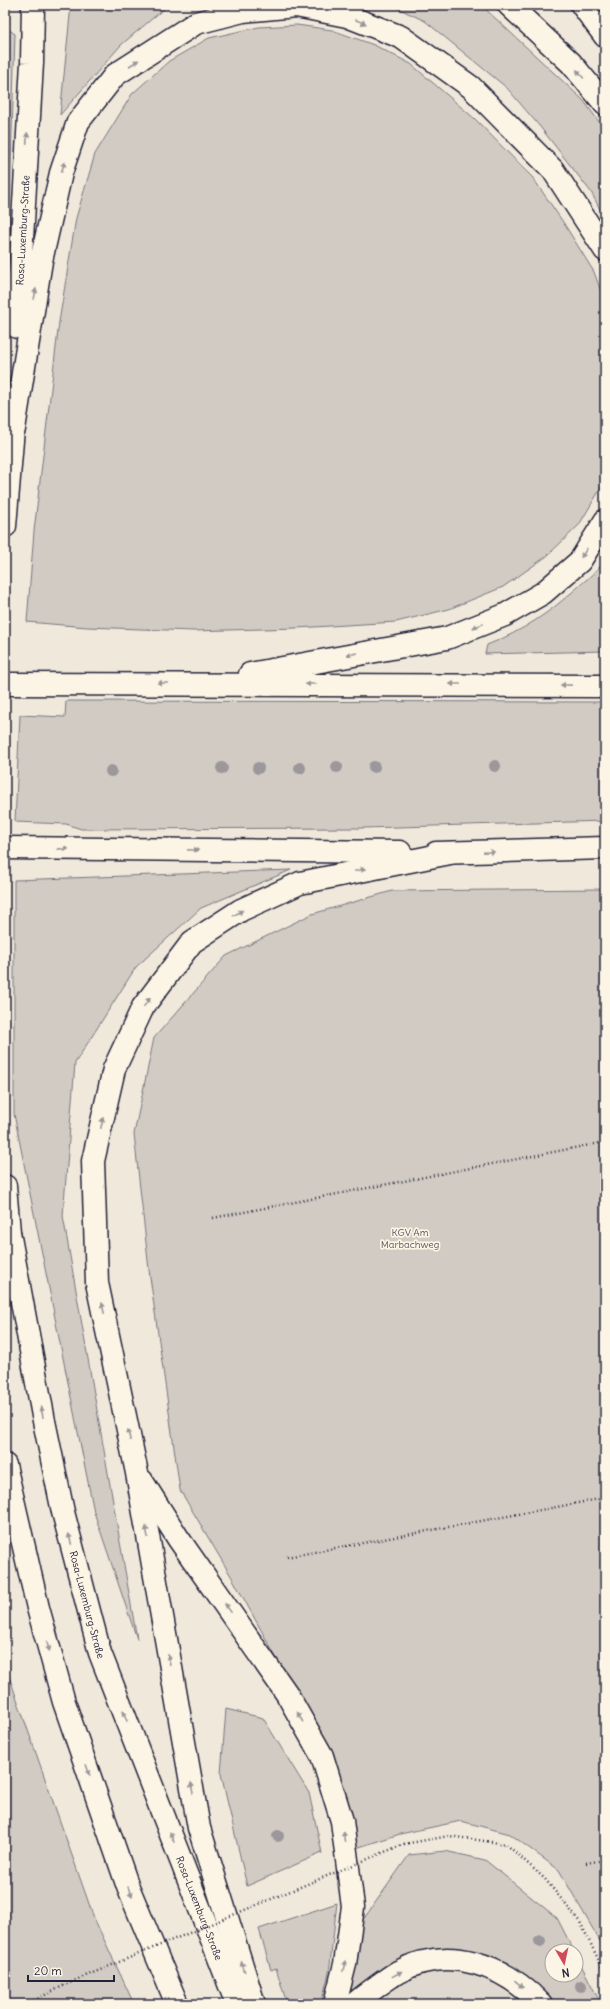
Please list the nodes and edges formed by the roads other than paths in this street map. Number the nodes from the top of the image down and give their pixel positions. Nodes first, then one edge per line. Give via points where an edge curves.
1 (509, 5) edge
2 (582, 5) edge
3 (33, 13) edge
4 (605, 36) edge
5 (605, 104) edge
6 (605, 250) edge
7 (14, 429) junction
8 (605, 521) edge
9 (5, 526) edge
10 (202, 683) junction
11 (5, 684) edge
12 (605, 686) edge
13 (14, 848) edge
14 (605, 848) edge
15 (450, 853) junction
16 (5, 1186) edge
17 (5, 1465) edge
18 (137, 1473) junction
19 (5, 1534) edge
20 (38, 1608) junction
21 (177, 2004) edge
22 (237, 2004) edge
23 (254, 2004) edge
24 (335, 2004) edge
25 (354, 2004) edge
26 (541, 2004) edge

5 -> 1 highway via 570,63
2 - 4 highway
7 -> 3 highway, Rosa-Luxemburg-Straße
7 -> 6 highway via 41,261 62,173 78,122 115,75 196,23 243,11 296,6 347,16 401,37 471,88 553,170
7 - 9 highway, Rosa-Luxemburg-Straße
8 -> 10 highway via 580,561 543,593 505,615 447,638
10 -> 11 highway
12 -> 10 highway
13 -> 15 highway
15 -> 14 highway
18 -> 15 highway via 97,1283 93,1161 114,1069 143,1007 192,942 241,910 300,883
22 -> 16 highway, Rosa-Luxemburg-Straße via 100,1653 63,1512 44,1421 9,1232
17 - 20 highway
23 -> 18 highway via 199,1828
24 -> 18 highway via 345,1964 353,1907 342,1821 322,1756 287,1694 178,1538
19 - 20 highway
20 -> 21 highway via 64,1702 128,1887
25 -> 26 highway via 400,1972 428,1961 461,1959 488,1965 516,1980

